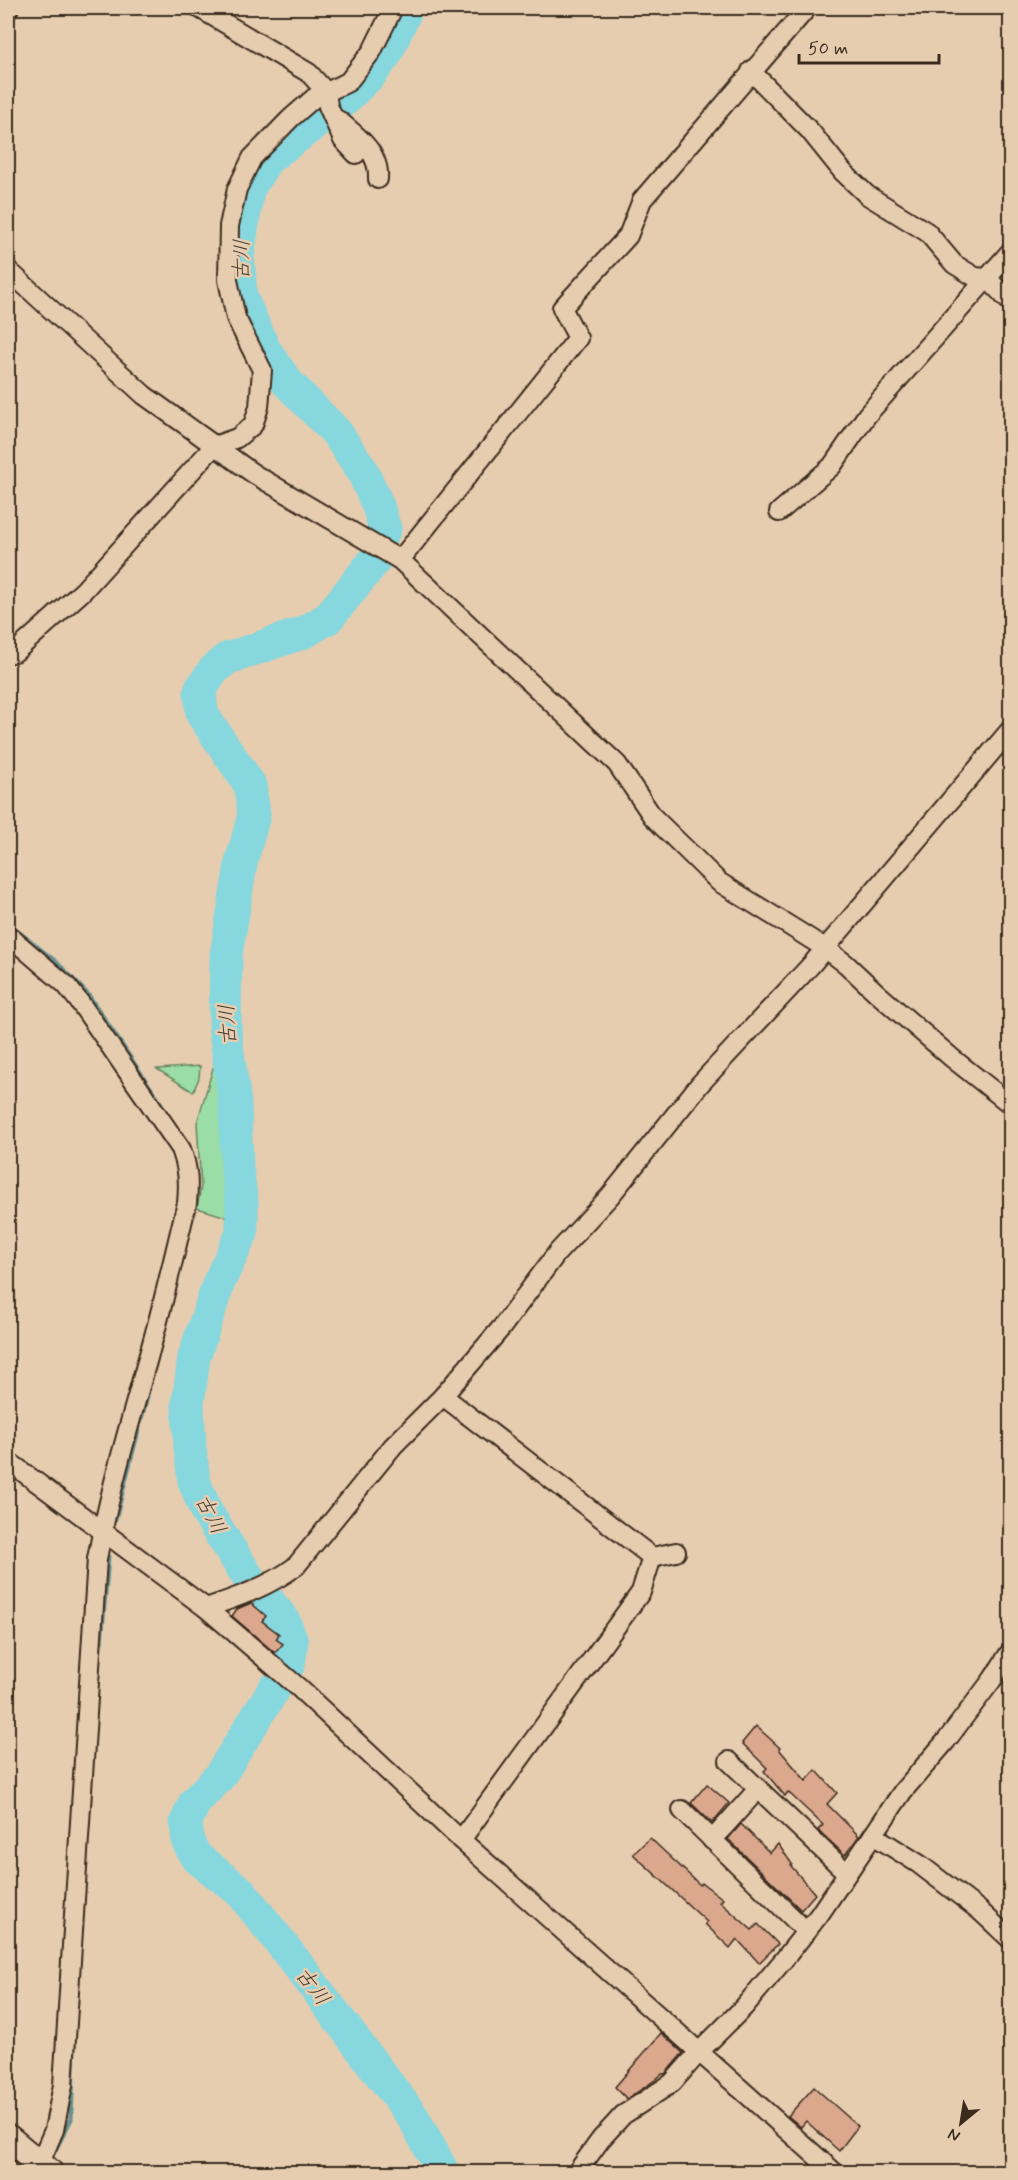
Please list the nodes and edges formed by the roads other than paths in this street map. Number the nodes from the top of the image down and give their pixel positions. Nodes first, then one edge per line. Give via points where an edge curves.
1 (199, 8) edge
2 (393, 8) edge
3 (807, 8) edge
4 (751, 71) junction
5 (329, 105) junction
6 (356, 154) dead end
7 (378, 179) dead end
8 (1011, 252) edge
9 (8, 270) edge
10 (987, 278) junction
11 (1011, 302) edge
12 (214, 446) junction
13 (779, 512) dead end
14 (400, 560) junction
15 (8, 654) edge
16 (1011, 730) edge
17 (8, 935) edge
18 (825, 948) junction
19 (1011, 1104) edge
20 (443, 1396) junction
21 (8, 1461) edge
22 (103, 1530) junction
23 (676, 1552) dead end
24 (652, 1557) junction
25 (206, 1608) junction
26 (1011, 1652) edge
27 (729, 1761) dead end
28 (758, 1789) junction
29 (682, 1810) dead end
30 (873, 1834) junction
31 (712, 1839) junction
32 (461, 1840) junction
33 (847, 1873) junction
34 (806, 1931) junction
35 (1011, 1939) edge
36 (700, 2051) junction
37 (8, 2138) edge
38 (42, 2170) edge
39 (577, 2172) edge
40 (834, 2172) edge

1 - 5 street via 309,73
2 - 5 street via 372,51
3 - 4 street
4 - 10 street via 867,195 927,232 954,264 975,277
4 - 14 street via 642,200 628,236 562,308 578,338
5 - 6 street via 343,140
5 - 7 street via 372,153 379,168
5 - 12 street via 314,98 291,118 252,158 237,189 229,226 228,280 236,318 262,370 259,407 253,425 237,438
8 - 10 street
9 - 12 street via 144,395
10 - 11 street
10 - 13 street via 867,415 832,466
12 - 14 street
12 - 15 street via 83,591
14 - 18 street via 617,764 653,817 719,882
16 - 18 street
17 - 22 street via 66,985 81,1004 181,1149 188,1165 187,1203
18 - 19 street
18 - 20 street via 700,1084
20 - 24 street
20 - 25 street via 393,1446 296,1566 267,1585
21 - 22 street
22 - 25 street
22 - 38 street via 63,2085
23 - 24 street
24 - 32 street via 641,1592
25 - 32 street
26 - 30 street
27 - 28 street
28 - 31 street
28 - 33 street
29 - 31 street
30 - 33 street
30 - 35 street via 919,1864
31 - 34 street
32 - 36 street
33 - 34 street
34 - 36 street via 744,2007
36 - 39 street via 672,2083 622,2115
36 - 40 street
37 - 38 main road

